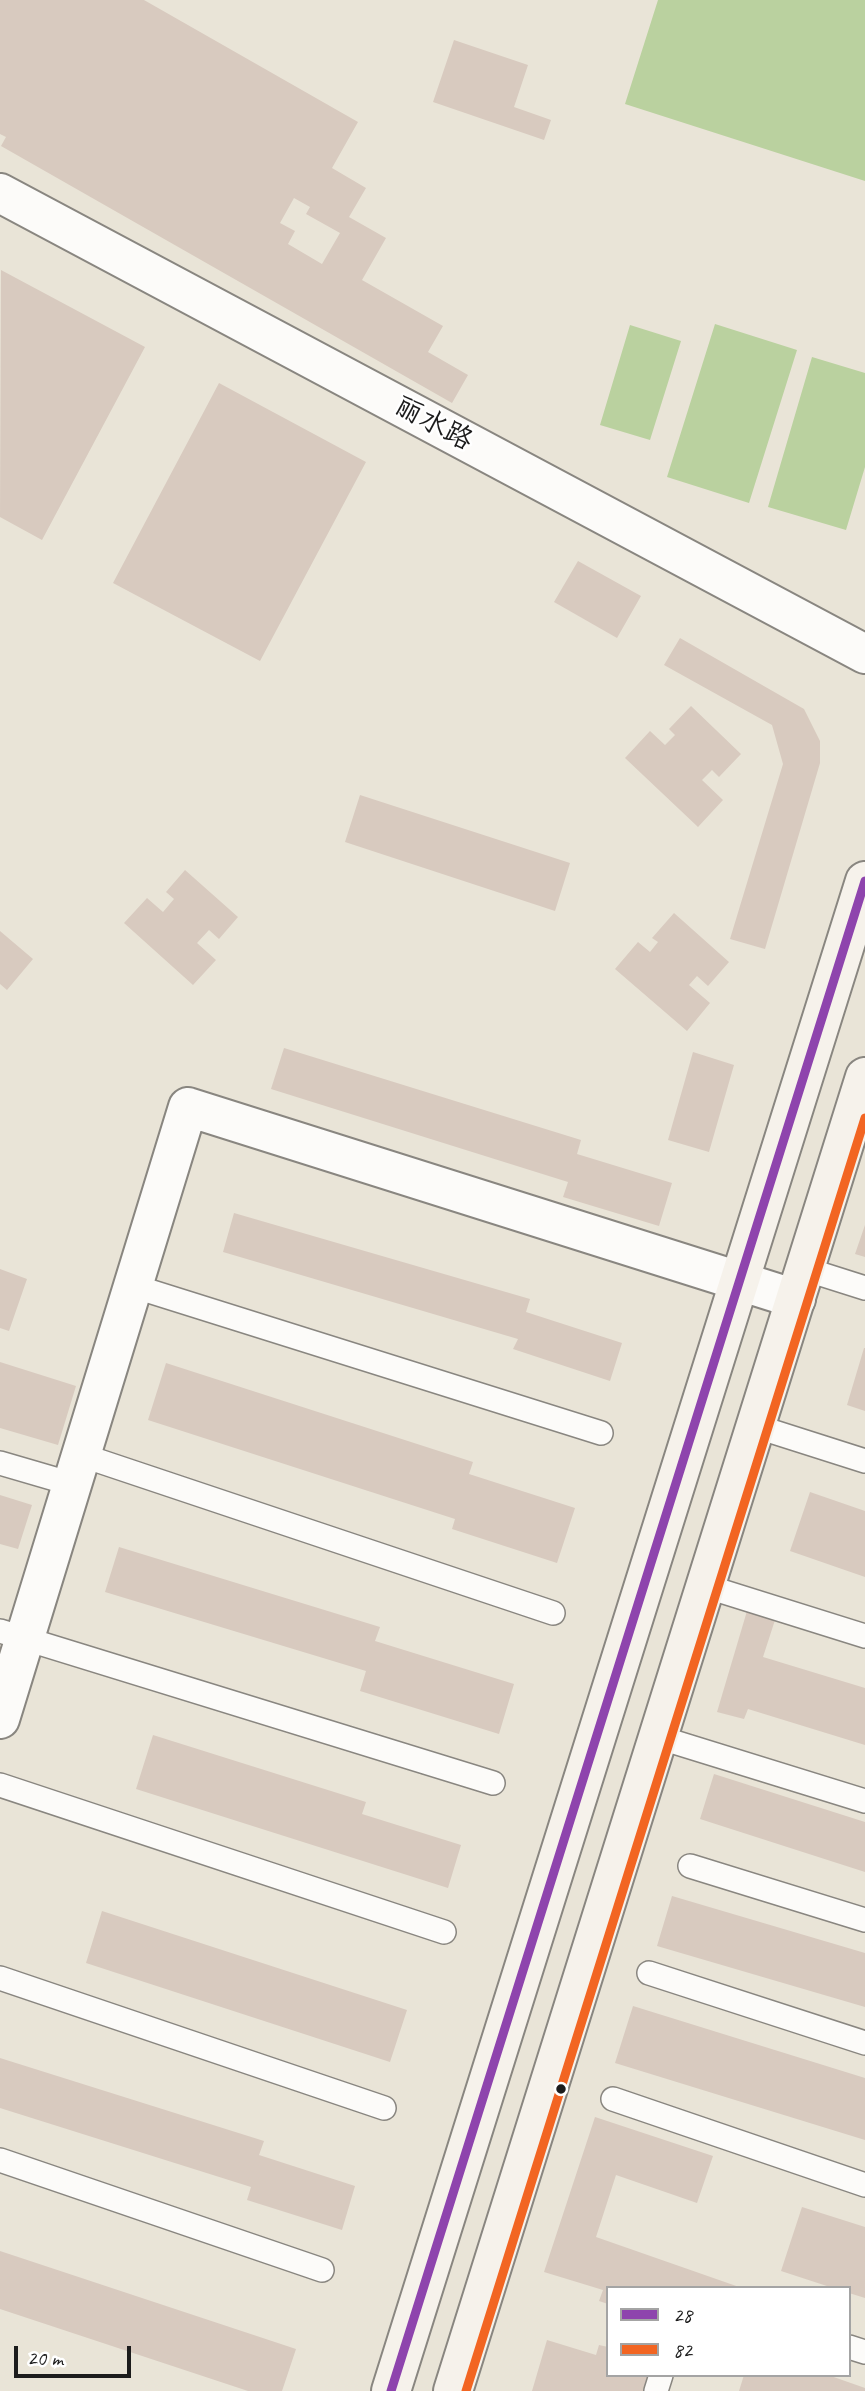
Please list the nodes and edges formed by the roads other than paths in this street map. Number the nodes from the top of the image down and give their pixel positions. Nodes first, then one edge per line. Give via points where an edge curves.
1 (0, 193) edge
2 (865, 654) edge
3 (865, 881) edge
4 (865, 1077) edge
5 (739, 1282) junction
6 (800, 1284) junction
7 (133, 1286) junction
8 (865, 1287) edge
9 (755, 1426) junction
10 (601, 1433) dead end
11 (865, 1461) edge
12 (0, 1463) edge
13 (77, 1469) junction
14 (705, 1586) junction
15 (553, 1613) dead end
16 (12, 1634) edge
17 (865, 1636) edge
18 (0, 1719) edge
19 (658, 1737) junction
20 (493, 1783) dead end
21 (0, 1785) edge
22 (865, 1801) edge
23 (690, 1867) dead end
24 (865, 1920) edge
25 (444, 1932) dead end
26 (649, 1973) dead end
27 (0, 1978) edge
28 (865, 2043) edge
29 (614, 2099) dead end
30 (384, 2108) dead end
31 (0, 2160) edge
32 (865, 2185) edge
33 (322, 2270) dead end
34 (391, 2391) edge
35 (453, 2391) edge

1 - 2 street, 丽水路
3 - 5 main road
4 - 6 main road
5 - 6 street
5 - 7 street via 188,1107
5 - 34 main road
6 - 8 lane
6 - 9 main road
7 - 10 lane
7 - 13 street
9 - 11 lane
9 - 14 main road
12 - 13 lane
13 - 15 lane
13 - 16 street
14 - 17 lane
14 - 19 main road
16 - 18 street
16 - 20 lane
19 - 22 lane
19 - 35 main road
21 - 25 lane
23 - 24 lane
26 - 28 lane
27 - 30 lane
29 - 32 lane
31 - 33 lane

